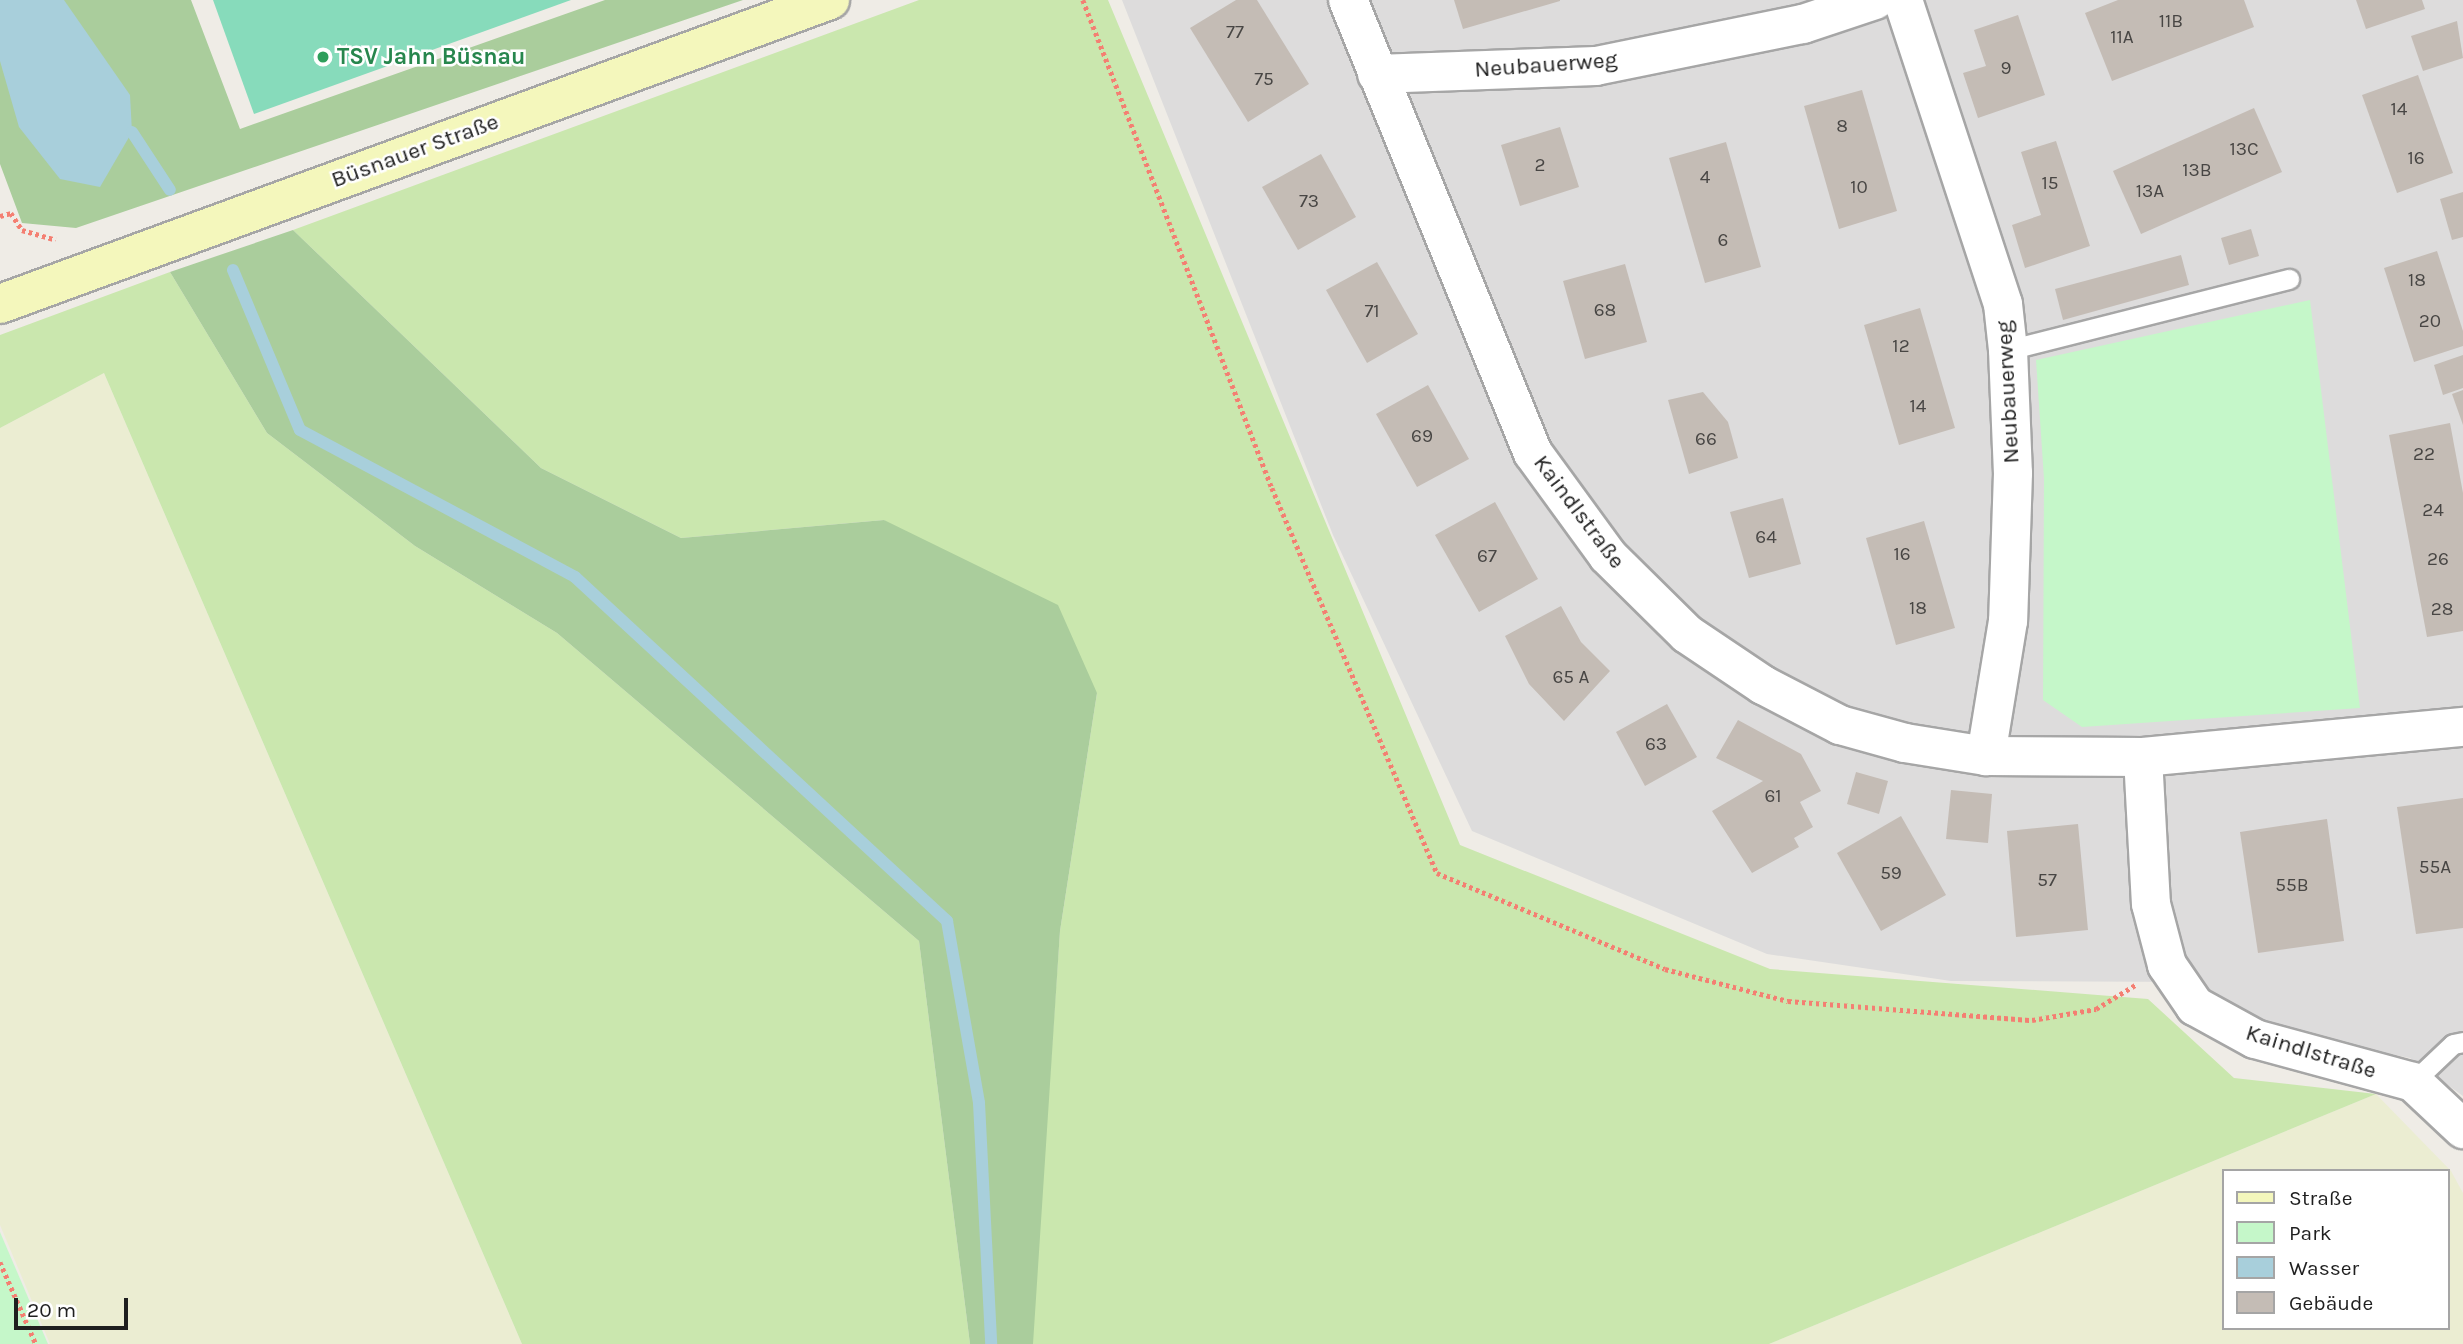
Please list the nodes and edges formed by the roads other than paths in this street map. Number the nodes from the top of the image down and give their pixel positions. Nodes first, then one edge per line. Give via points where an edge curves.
1 (830, 0) edge
2 (1348, 0) edge
3 (1875, 0) edge
4 (1903, 0) edge
5 (1377, 74) junction
6 (2289, 279) dead end
7 (0, 304) edge
8 (2008, 350) junction
9 (2463, 727) edge
10 (1986, 756) junction
11 (2143, 757) junction
12 (2463, 1042) edge
13 (2413, 1082) junction
14 (2463, 1129) edge

1 - 7 street, Büsnauer Straße
2 - 5 street, Kaindlstraße
3 - 5 street, Neubauerweg via 1802,24 1597,66
4 - 8 street, Neubauerweg via 2003,304
5 - 10 street, Kaindlstraße via 1533,453 1608,556 1687,634 1763,685 1840,725 1905,743
6 - 8 lane
8 - 10 street, Neubauerweg via 2013,473 2008,621
9 - 11 street, Kaindlstraße
10 - 11 street, Kaindlstraße
11 - 13 street, Kaindlstraße via 2151,904 2167,965 2195,1006 2255,1040
12 - 13 lane via 2453,1044
13 - 14 street, Kaindlstraße

